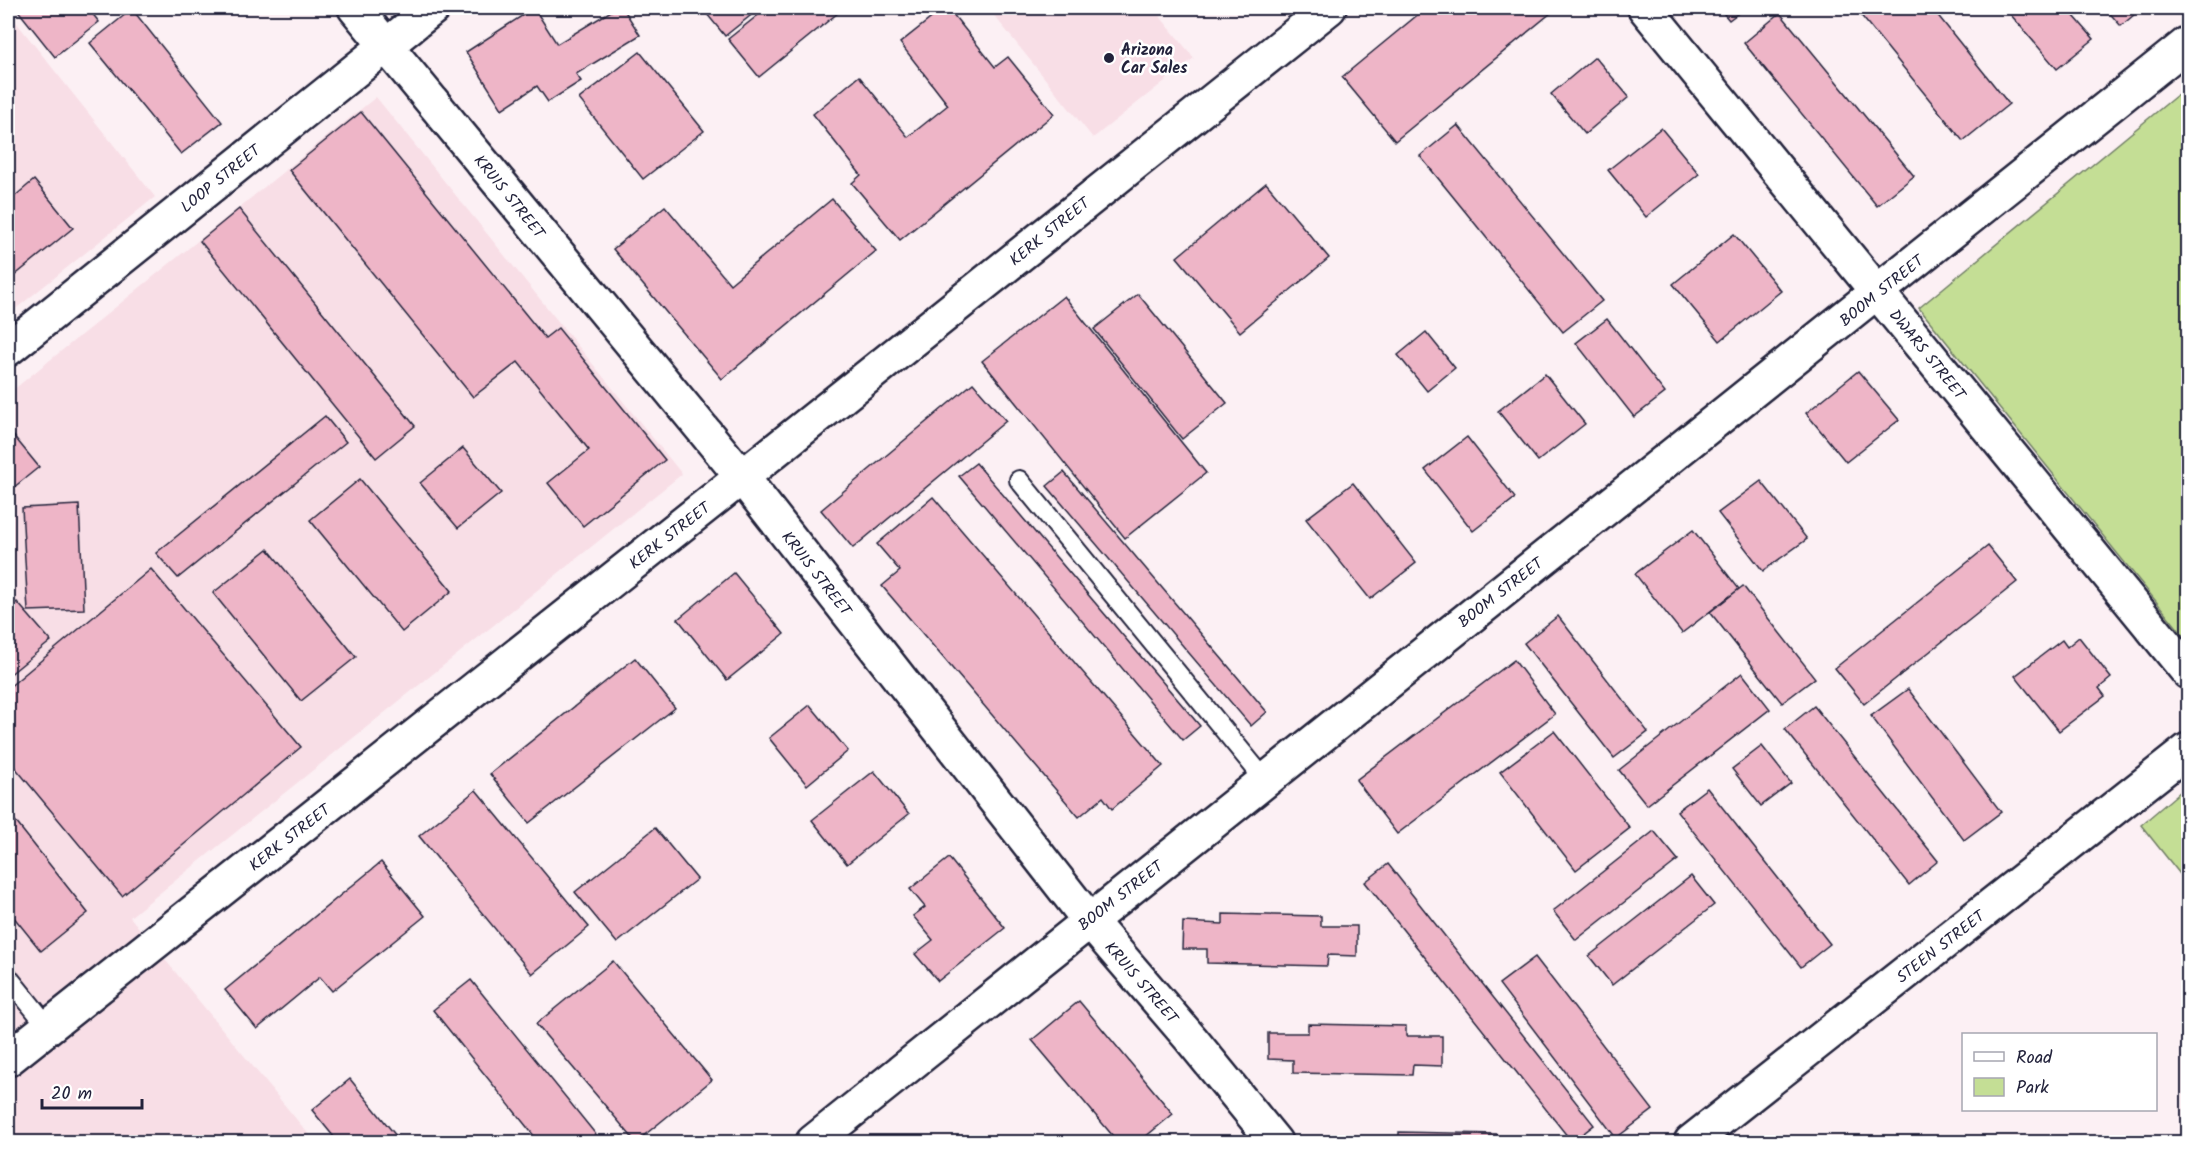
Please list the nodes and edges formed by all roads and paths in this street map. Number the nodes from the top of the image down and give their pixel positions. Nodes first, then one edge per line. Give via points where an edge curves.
1 (355, 8) edge
2 (433, 8) edge
3 (1329, 8) edge
4 (1645, 8) edge
5 (2188, 43) edge
6 (386, 45) junction
7 (1878, 292) junction
8 (8, 349) edge
9 (742, 477) junction
10 (1019, 480) dead end
11 (2188, 672) edge
12 (2188, 750) edge
13 (1265, 780) junction
14 (1088, 919) junction
15 (8, 977) edge
16 (49, 1028) junction
17 (8, 1059) edge
18 (813, 1143) edge
19 (1275, 1143) edge
20 (1691, 1143) edge

1 - 6 street, KRUIS STREET
2 - 6 street, LOOP STREET
3 - 9 street, KERK STREET
4 - 7 street, DWARS STREET
5 - 7 street, BOOM STREET
6 - 8 street, LOOP STREET
6 - 9 street, KRUIS STREET
7 - 11 street, DWARS STREET
7 - 13 street, BOOM STREET
9 - 14 street, KRUIS STREET
9 - 16 street, KERK STREET
10 - 13 lane
12 - 20 street, STEEN STREET
13 - 14 street, BOOM STREET
14 - 18 street, BOOM STREET
14 - 19 street, KRUIS STREET
15 - 16 lane
16 - 17 street, KERK STREET

